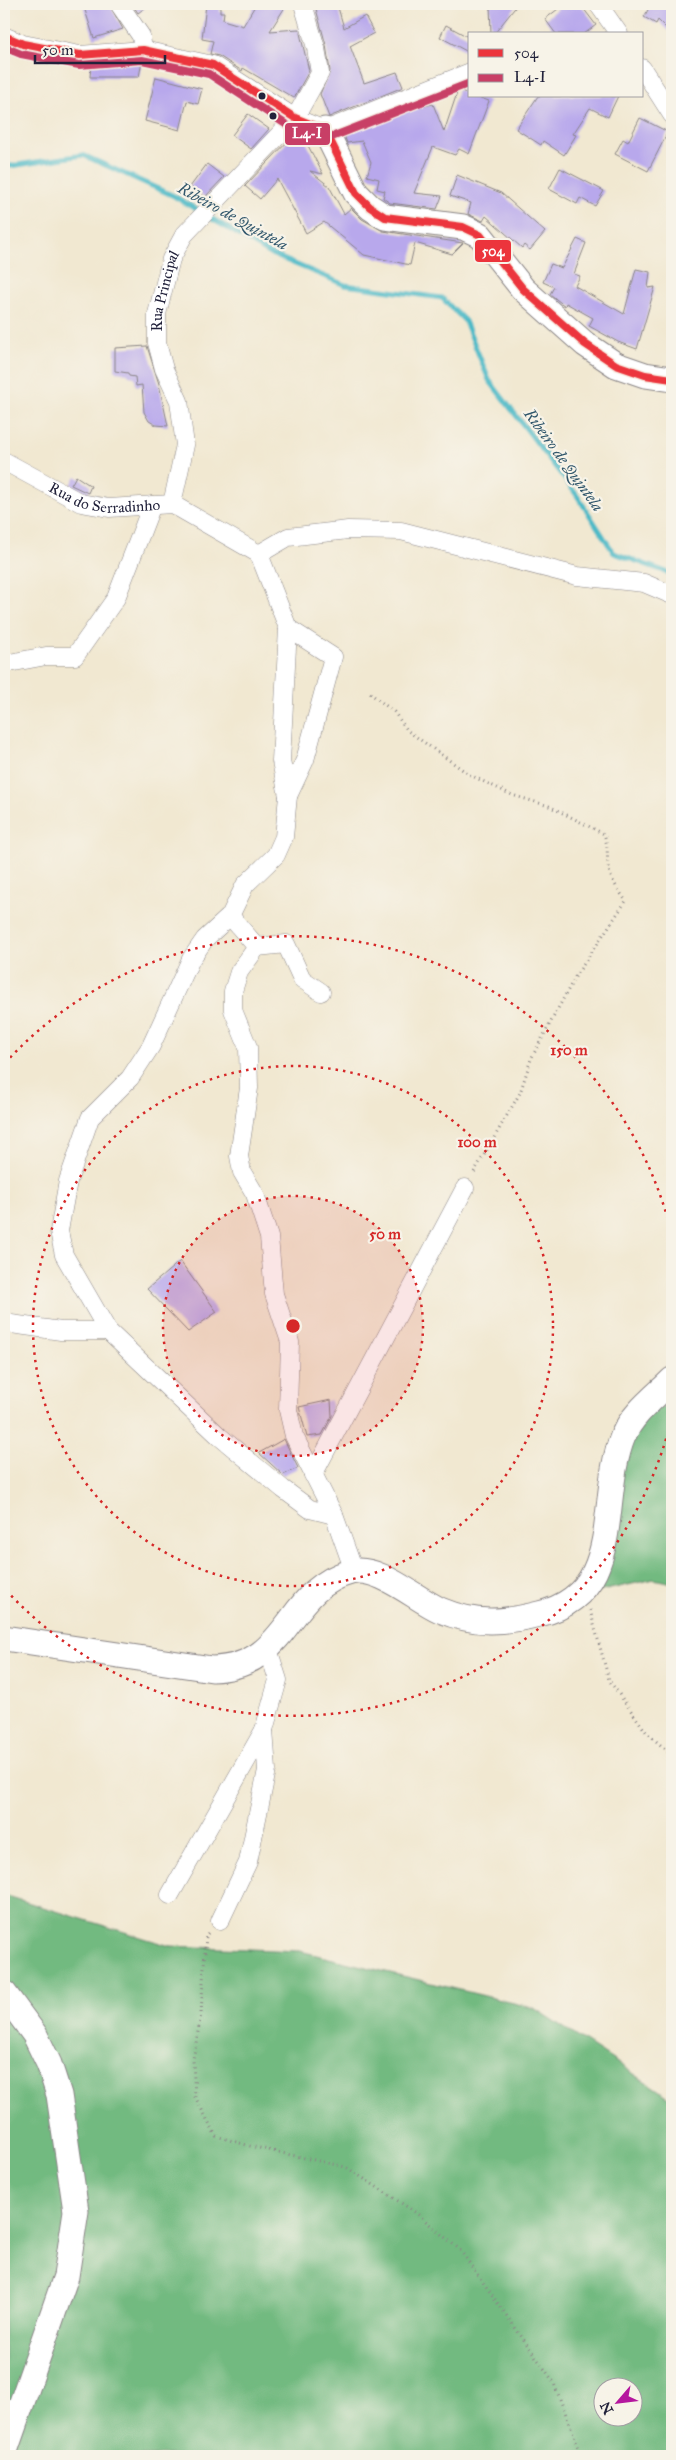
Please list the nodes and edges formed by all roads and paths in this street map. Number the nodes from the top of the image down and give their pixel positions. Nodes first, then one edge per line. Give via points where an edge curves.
1 (119, 4) edge
2 (303, 4) edge
3 (598, 4) edge
4 (616, 31) edge
5 (4, 36) edge
6 (143, 50) junction
7 (644, 71) edge
8 (468, 73) edge
9 (672, 114) edge
10 (295, 118) junction
11 (325, 130) junction
12 (672, 379) edge
13 (4, 461) edge
14 (172, 504) junction
15 (152, 506) junction
16 (259, 554) junction
17 (672, 595) edge
18 (288, 628) junction
19 (4, 664) edge
20 (370, 693) dead end
21 (288, 796) junction
22 (230, 916) junction
23 (257, 947) junction
24 (321, 992) dead end
25 (465, 1188) joint
26 (4, 1323) edge
27 (108, 1331) junction
28 (672, 1380) edge
29 (314, 1475) junction
30 (334, 1514) junction
31 (354, 1571) junction
32 (585, 1589) junction
33 (4, 1638) edge
34 (268, 1649) junction
35 (264, 1730) junction
36 (672, 1756) edge
37 (170, 1895) dead end
38 (220, 1921) joint
39 (4, 1992) edge
40 (4, 2454) edge
41 (582, 2456) edge

1 - 6 street via 141,36
2 - 10 street, Rua Principal via 320,73
3 - 4 street
5 - 6 street via 23,44 80,55
6 - 10 street via 213,65
7 - 9 street
8 - 11 street
10 - 11 street
10 - 14 street, Rua Principal via 184,235 171,259 157,314 157,343 178,401 185,445
11 - 12 street via 356,193 370,207 385,217 463,227 480,235 522,289 585,344 616,365 645,375
13 - 15 street, Rua do Serradinho via 81,503 108,508
14 - 15 street, Rua do Serradinho
14 - 16 street, Rua do Serradinho
15 - 19 street via 116,598 75,656 46,656
16 - 17 street via 288,537 348,530 401,532 577,576 644,583
16 - 18 street
18 - 21 street via 281,761
18 - 21 street via 333,658 305,760
20 - 25 path via 394,712 408,731 470,775 512,795 549,806 604,834 608,867 626,901 575,977 531,1059 520,1093
21 - 22 street via 284,837 276,855 245,885
22 - 23 street
22 - 27 street via 205,939 191,959 151,1046 130,1078 90,1118 68,1181 59,1232 64,1255
23 - 24 street via 286,944 302,979
23 - 29 street via 239,972 233,990 233,1010 248,1047 249,1088 239,1156 242,1172 255,1194 268,1237 274,1294 290,1342 288,1410 294,1436
25 - 29 street
26 - 27 street via 61,1332
27 - 30 street via 219,1436 282,1489 310,1509
28 - 32 street via 637,1414 623,1436 615,1464 603,1555
29 - 30 street
30 - 31 street
31 - 32 street via 374,1573 439,1610 472,1620 504,1622 551,1611
31 - 34 street via 332,1577 316,1589
32 - 36 path via 609,1680 647,1733
33 - 34 street via 212,1669 232,1668 249,1662
34 - 35 street via 278,1680
35 - 37 street
35 - 38 street via 267,1770 248,1862
38 - 41 path via 206,1935 202,2014 193,2060 195,2097 216,2136 346,2167 415,2212 460,2250 553,2381
39 - 40 street via 35,2035 49,2064 59,2095 76,2211 66,2276

